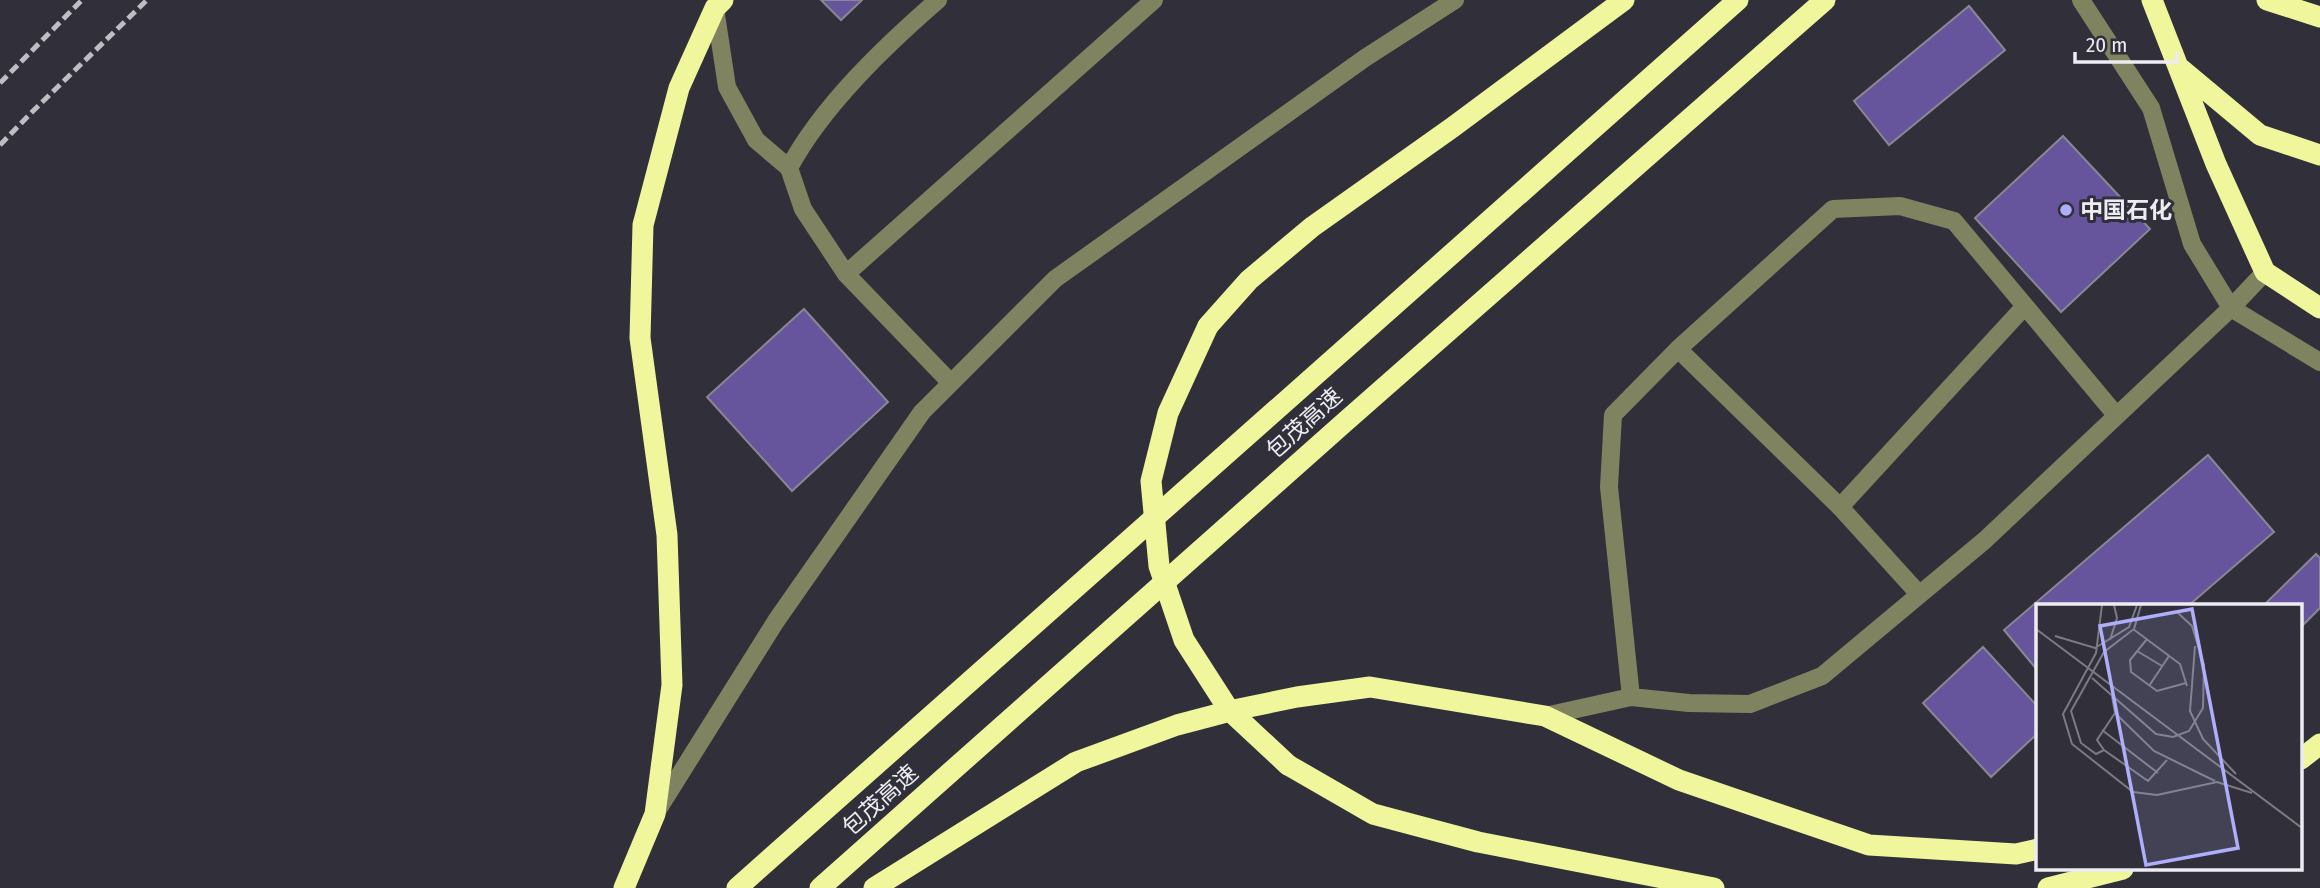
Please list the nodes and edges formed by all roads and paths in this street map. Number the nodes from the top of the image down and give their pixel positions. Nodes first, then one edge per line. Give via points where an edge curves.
1 (938, 0) edge
2 (1154, 0) edge
3 (1455, 0) edge
4 (1624, 0) edge
5 (1738, 0) edge
6 (1825, 0) edge
7 (2081, 0) edge
8 (2152, 0) edge
9 (2267, 0) edge
10 (719, 4) edge
11 (2320, 17) edge
12 (2178, 67) junction
13 (2320, 155) edge
14 (789, 168) junction
15 (2265, 272) junction
16 (846, 274) junction
17 (2025, 306) junction
18 (2231, 308) junction
19 (2320, 308) edge
20 (1678, 349) junction
21 (2320, 362) edge
22 (951, 383) junction
23 (2116, 415) junction
24 (1840, 507) junction
25 (1919, 594) junction
26 (1631, 697) junction
27 (1545, 716) junction
28 (655, 814) junction
29 (2036, 849) edge
30 (2119, 870) edge
31 (624, 888) edge
32 (737, 888) edge
33 (820, 888) edge
34 (874, 888) edge
35 (1714, 888) edge
36 (2048, 888) edge

1 - 14 lane via 891,40 805,138
2 - 16 lane
3 - 22 lane via 1365,58 1055,279
4 - 35 highway, bridge via 1312,227 1249,280 1208,326 1168,413 1151,481 1160,565 1184,640 1229,709 1288,765 1373,814 1478,842
5 - 32 highway, 包茂高速
6 - 33 highway, 包茂高速
7 - 18 lane via 2151,108 2192,244
8 - 12 highway
9 - 11 highway
10 - 14 lane via 727,87 756,140
10 - 28 highway via 679,88 643,225 640,338 667,535 672,685
12 - 13 highway via 2260,135
12 - 15 highway
14 - 16 lane via 803,209
15 - 18 lane
15 - 19 highway
16 - 22 lane
17 - 20 lane via 1954,221 1900,206 1833,209
17 - 23 lane
17 - 24 lane
18 - 21 lane
18 - 23 lane
20 - 24 lane
20 - 26 lane via 1613,415 1609,487
22 - 28 lane via 922,412 776,621
23 - 25 lane via 1985,540
24 - 25 lane
25 - 26 lane via 1822,676 1750,704 1689,704
26 - 27 lane
27 - 29 highway via 1679,780 1869,845 2016,854
27 - 34 highway via 1370,687 1234,710 1177,725 1076,762
28 - 31 highway
30 - 36 highway

